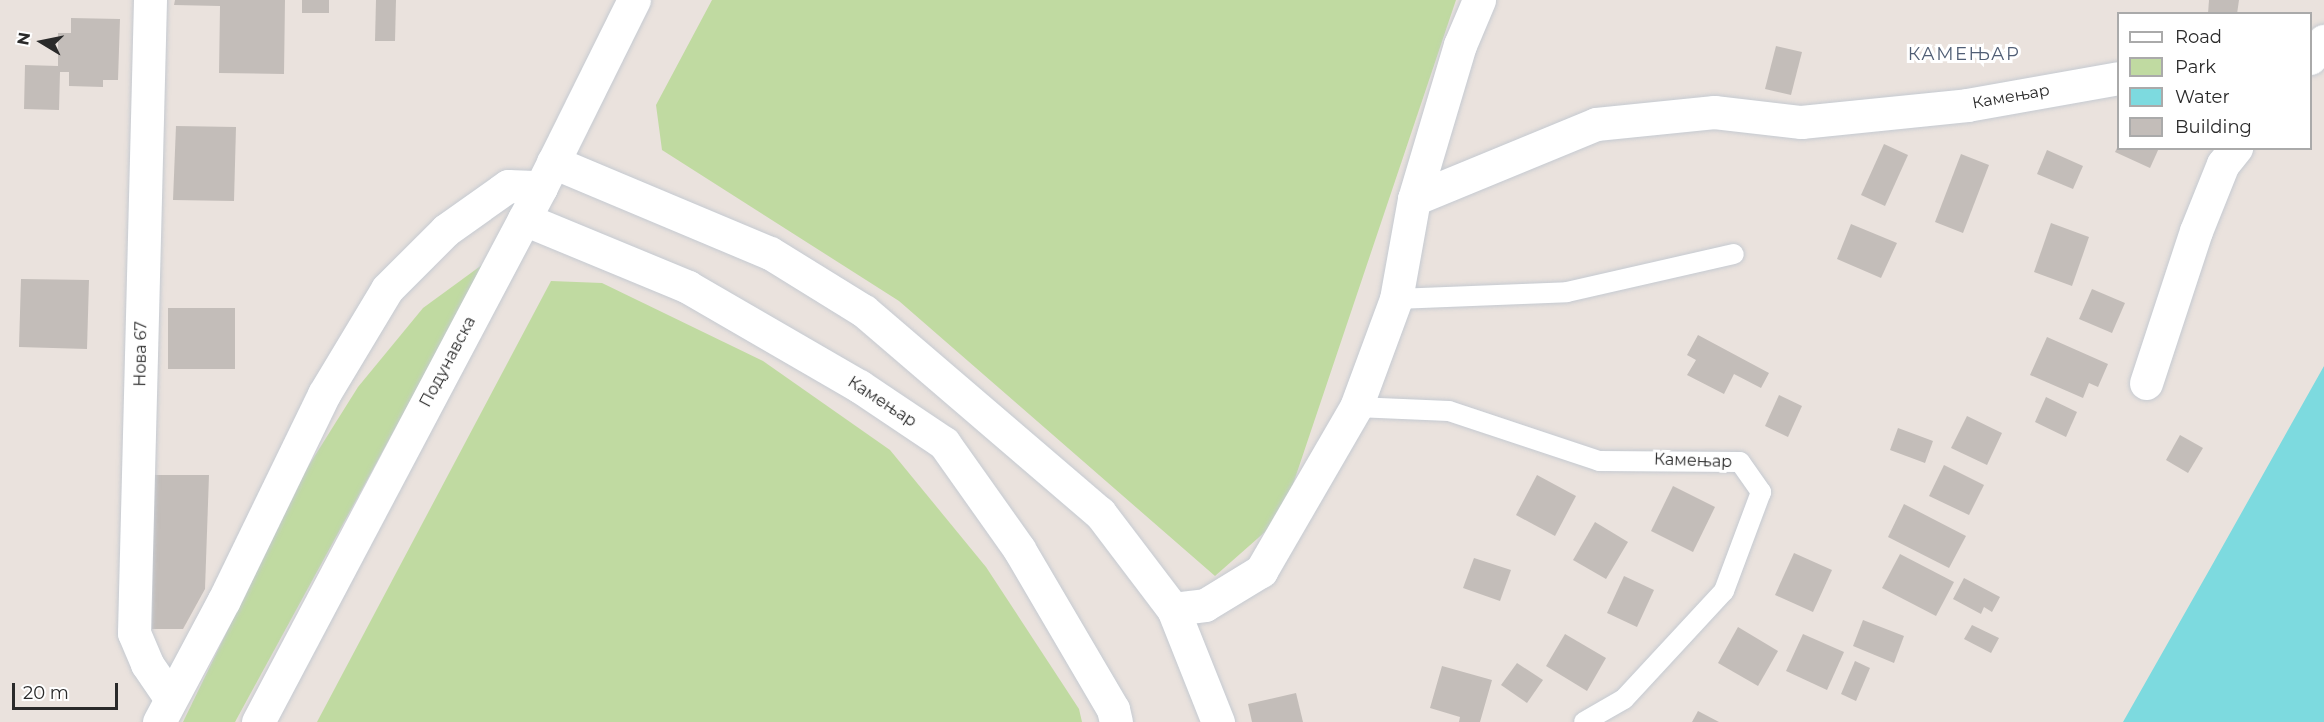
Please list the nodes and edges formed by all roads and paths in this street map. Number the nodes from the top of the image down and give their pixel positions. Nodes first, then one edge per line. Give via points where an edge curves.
1 (150, 0) edge
2 (634, 0) edge
3 (1479, 0) edge
4 (2117, 78) edge
5 (2234, 150) edge
6 (547, 174) junction
7 (1414, 199) junction
8 (524, 219) junction
9 (1734, 254) dead end
10 (1396, 298) junction
11 (2146, 383) dead end
12 (1356, 407) junction
13 (1173, 609) junction
14 (165, 710) edge
15 (258, 722) edge
16 (1116, 722) edge
17 (1218, 722) edge
18 (1584, 722) edge

1 - 14 street, Нова 67 via 134,633
2 - 6 street, Подунавска
3 - 7 street via 1460,45
4 - 7 street, Камењар via 1967,105 1801,122 1714,112 1596,124
5 - 11 street via 2223,164 2196,231
6 - 8 street, Подунавска
6 - 13 street via 770,253 864,311 1100,513
6 - 14 street, Нова 67 via 508,186 446,230 387,289 324,394 224,600
7 - 10 street
8 - 15 street, Подунавска
8 - 16 street, Камењар via 688,287 859,386 944,443 1018,549 1113,709
9 - 10 lane via 1567,292
10 - 12 street
12 - 13 street via 1261,571 1205,605
12 - 18 lane, Камењар via 1449,411 1599,460 1740,462 1761,492 1724,591 1624,699
13 - 17 street

